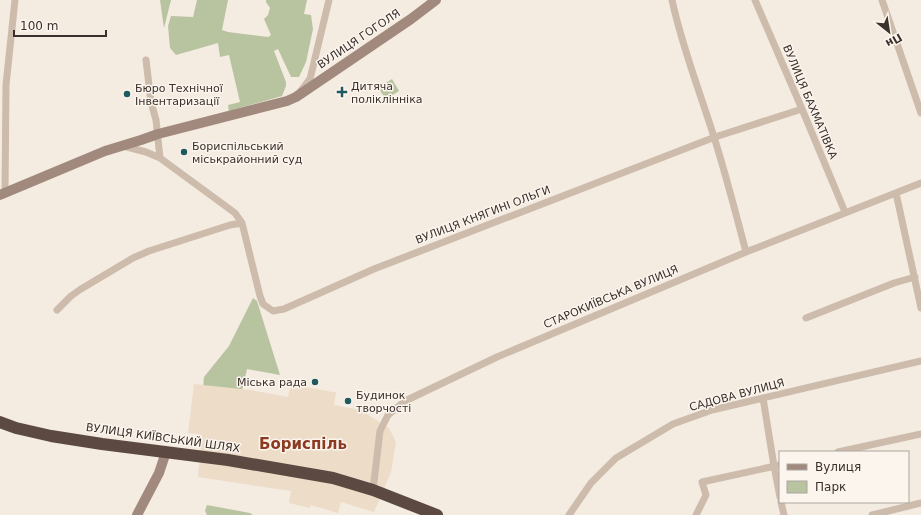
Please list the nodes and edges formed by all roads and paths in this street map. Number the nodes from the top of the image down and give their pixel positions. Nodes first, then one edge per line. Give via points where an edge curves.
1 (15, 0) edge
2 (329, 0) edge
3 (436, 0) edge
4 (672, 0) edge
5 (755, 0) edge
6 (882, 0) edge
7 (146, 60) dead end
8 (296, 97) junction
9 (802, 109) junction
10 (921, 113) edge
11 (158, 134) junction
12 (715, 137) junction
13 (123, 146) junction
14 (160, 158) junction
15 (921, 183) edge
16 (896, 193) junction
17 (2, 194) edge
18 (845, 212) junction
19 (242, 223) junction
20 (746, 252) junction
21 (917, 280) edge
22 (921, 308) edge
23 (57, 310) dead end
24 (806, 318) dead end
25 (921, 361) edge
26 (763, 398) junction
27 (0, 422) edge
28 (921, 434) edge
29 (843, 451) edge
30 (166, 452) junction
31 (777, 466) edge
32 (779, 487) edge
33 (373, 490) junction
34 (781, 503) edge
35 (921, 503) edge
36 (137, 515) edge
37 (437, 515) edge
38 (569, 515) edge
39 (696, 515) edge
40 (784, 515) edge
41 (872, 515) edge

1 - 17 street via 6,85
2 - 8 street via 310,79
3 - 8 street, ВУЛИЦЯ ГОГОЛЯ
4 - 12 street via 695,81
5 - 9 street, ВУЛИЦЯ БАХМАТІВКА
6 - 10 street
7 - 11 street
8 - 11 street, ВУЛИЦЯ ГОГОЛЯ
9 - 12 street, ВУЛИЦЯ КНЯГИНІ ОЛЬГИ
9 - 18 street, ВУЛИЦЯ БАХМАТІВКА
11 - 13 street, ВУЛИЦЯ ГОГОЛЯ
11 - 14 street
12 - 19 street, ВУЛИЦЯ КНЯГИНІ ОЛЬГИ via 374,269 284,309 273,311 263,304
12 - 20 street
13 - 14 street
13 - 17 street, ВУЛИЦЯ ГОГОЛЯ
14 - 19 street via 235,213
15 - 16 street, СТАРОКИЇВСЬКА ВУЛИЦЯ
16 - 18 street, СТАРОКИЇВСЬКА ВУЛИЦЯ
16 - 21 street
18 - 20 street, СТАРОКИЇВСЬКА ВУЛИЦЯ
19 - 23 street via 149,251 134,258 81,289
20 - 33 street, СТАРОКИЇВСЬКА ВУЛИЦЯ via 497,357 405,401 388,414 380,431
21 - 22 street
21 - 24 street via 894,283
25 - 26 street, САДОВА ВУЛИЦЯ
26 - 31 street
26 - 38 street, САДОВА ВУЛИЦЯ via 712,410 673,424 616,458 591,483
27 - 30 highway, ВУЛИЦЯ КИЇВСЬКИЙ ШЛЯХ via 50,436
28 - 29 street
30 - 33 highway, ВУЛИЦЯ КИЇВСЬКИЙ ШЛЯХ via 333,478
30 - 36 street via 159,473
31 - 32 street
31 - 39 street via 702,482 706,495
33 - 37 highway, ВУЛИЦЯ КИЇВСЬКИЙ ШЛЯХ
34 - 40 street
35 - 41 street

